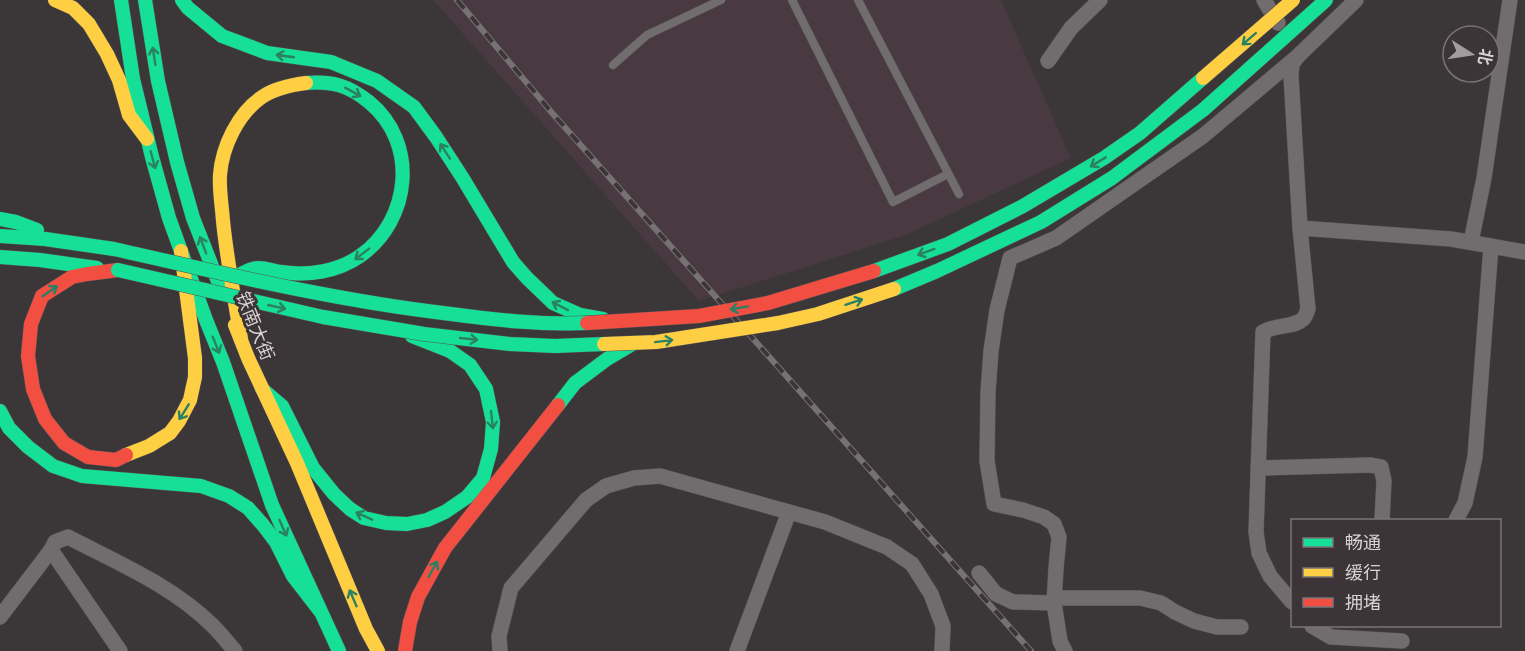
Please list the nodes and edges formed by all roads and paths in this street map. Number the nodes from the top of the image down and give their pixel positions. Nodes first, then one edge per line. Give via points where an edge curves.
1 (55, 0) edge
2 (121, 0) edge
3 (145, 0) edge
4 (720, 0) edge
5 (792, 0) edge
6 (858, 0) edge
7 (1100, 0) edge
8 (1264, 0) edge
9 (1293, 0) edge
10 (1326, 0) edge
11 (1356, 0) edge
12 (1510, 0) edge
13 (185, 4) edge
14 (1298, 56) junction
15 (1048, 61) dead end
16 (613, 65) dead end
17 (147, 139) junction
18 (948, 174) junction
19 (959, 194) dead end
20 (0, 219) edge
21 (1300, 228) junction
22 (0, 236) edge
23 (1471, 242) junction
24 (70, 243) junction
25 (1491, 246) junction
26 (181, 251) junction
27 (1525, 252) edge
28 (0, 257) edge
29 (118, 270) junction
30 (237, 276) junction
31 (19, 319) dead end
32 (616, 322) junction
33 (396, 329) junction
34 (240, 339) junction
35 (634, 343) junction
36 (262, 389) junction
37 (0, 411) edge
38 (40, 436) dead end
39 (1258, 468) junction
40 (789, 512) junction
41 (1382, 519) edge
42 (1457, 519) edge
43 (51, 550) junction
44 (979, 573) dead end
45 (1054, 601) junction
46 (1291, 601) edge
47 (320, 611) junction
48 (0, 617) edge
49 (1241, 627) dead end
50 (1314, 627) edge
51 (1375, 633) edge
52 (1402, 641) dead end
53 (120, 651) edge
54 (235, 651) edge
55 (339, 651) edge
56 (378, 651) edge
57 (405, 651) edge
58 (500, 651) edge
59 (737, 651) edge
60 (942, 651) edge
61 (1065, 651) edge

1 - 17 main road via 73,8 89,24 119,80 129,115
2 - 17 main road
34 -> 3 main road, 铁南大街 via 193,218 180,173 158,81
4 - 16 lane via 647,35
5 - 18 lane via 893,202
6 - 18 lane
7 - 15 street via 1071,28
8 - 14 street
9 -> 32 main road, bridge via 1140,133 1034,200 948,244 859,277 768,303 699,316
35 -> 10 main road, bridge via 706,335 818,314 937,271 1041,222 1112,177 1203,110
11 - 14 street
12 - 23 street
32 -> 13 main road, bridge via 580,315 553,303 527,279 414,107 377,81 331,62 267,53 222,36
14 - 21 street via 1292,64 1291,76
14 - 45 street via 1203,136 1147,176 1056,237 1010,258 991,351 987,461 994,504 1023,510 1054,524 1059,537
17 -> 26 main road
18 - 19 lane
20 - 24 main road
21 - 23 street
21 - 39 street via 1308,309 1304,318 1293,324 1270,327 1263,332
22 - 24 main road
23 - 25 street
24 - 30 main road, bridge
25 - 27 street
25 - 42 street via 1475,457 1466,503
26 -> 38 main road via 195,364 190,402 172,432 137,454 106,461 81,459
26 -> 47 main road via 272,505
28 - 29 main road
31 -> 29 main road via 33,302 60,283 77,276
29 -> 33 main road, bridge via 322,317
30 - 32 main road, bridge via 411,310 515,322
34 -> 30 main road via 219,174 225,147 247,110 268,93 292,85 325,82 351,89 377,108 395,130 402,157 402,180 389,225 378,241 346,265 322,272 293,273 257,268
33 -> 35 main road, bridge via 510,344
33 -> 36 main road, bridge via 450,351 470,365 486,389 494,422 483,478 467,497 445,512 407,524 364,518 350,509 313,468 282,406
34 - 36 main road, 铁南大街
57 -> 35 main road via 418,597 445,548 575,383
56 -> 36 main road, 铁南大街
37 - 47 main road via 9,428 53,466 82,476 201,486 229,496 248,508 263,525 293,576
39 - 41 street via 1381,467
39 - 46 street via 1259,553 1270,576
40 - 58 street via 660,476 606,486 586,500 511,588 499,636
40 - 59 street
40 - 60 street via 887,547 912,564 931,594 943,626
43 - 48 street
43 - 53 street
43 - 54 street via 55,542 68,537 141,574 178,597 213,626
44 - 45 street via 996,594 1013,602
45 - 49 street via 1140,598 1161,603 1194,621 1217,627
45 - 61 street
47 - 55 main road
50 - 51 street via 1331,637
51 - 52 street

